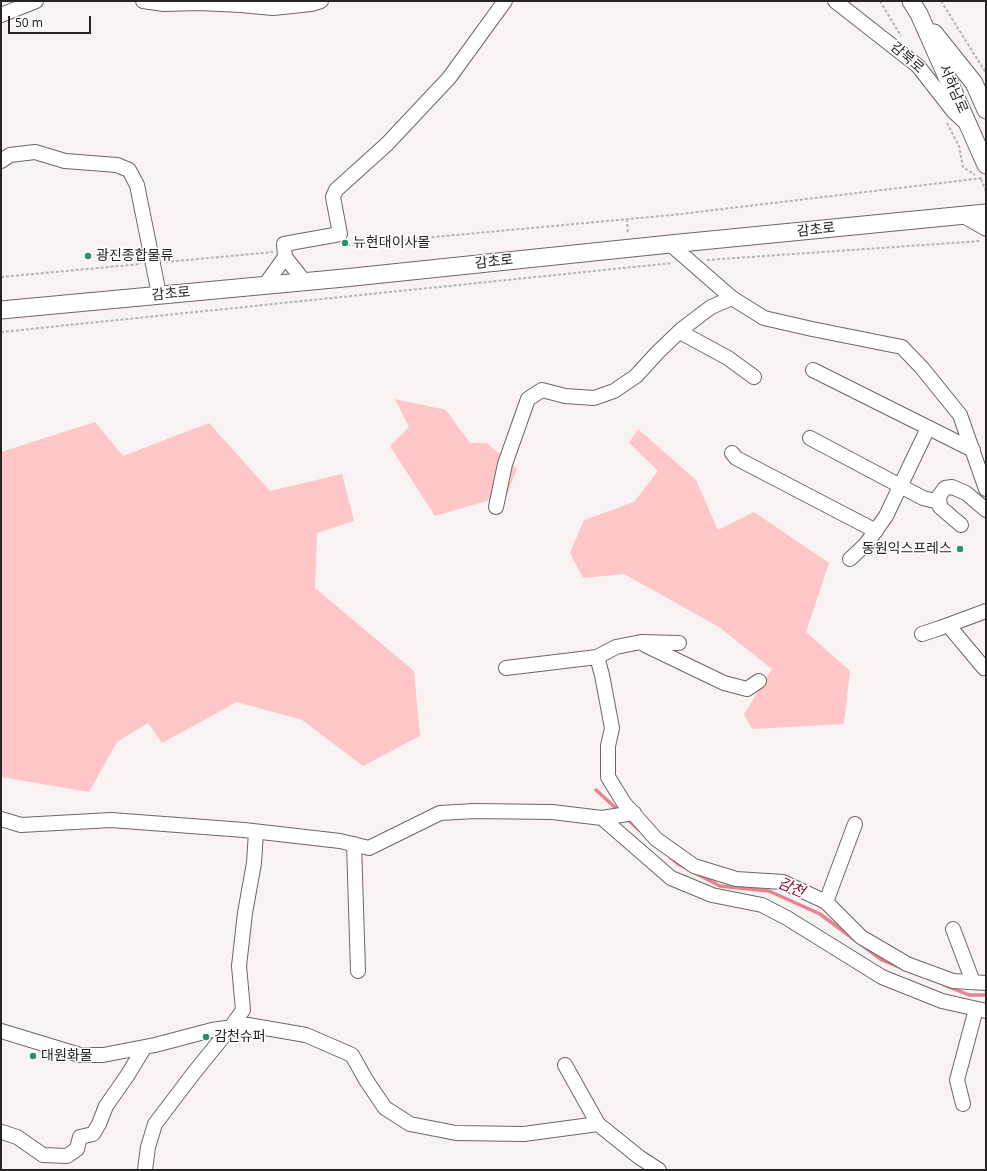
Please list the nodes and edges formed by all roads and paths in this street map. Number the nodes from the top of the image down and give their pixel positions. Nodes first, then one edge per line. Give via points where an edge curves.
1 (36, 1) edge
2 (143, 1) edge
3 (321, 1) edge
4 (505, 1) edge
5 (835, 1) edge
6 (941, 1) edge
7 (915, 7) edge
8 (1, 15) edge
9 (986, 73) edge
10 (986, 110) edge
11 (969, 126) junction
12 (1, 161) edge
13 (983, 172) edge
14 (986, 213) edge
15 (965, 215) junction
16 (986, 227) edge
17 (986, 240) edge
18 (670, 244) junction
19 (347, 245) dead end
20 (285, 254) junction
21 (690, 261) junction
22 (152, 263) junction
23 (1, 277) edge
24 (304, 281) junction
25 (265, 285) junction
26 (160, 294) junction
27 (732, 298) junction
28 (1, 310) edge
29 (1, 332) edge
30 (680, 332) junction
31 (813, 370) dead end
32 (754, 377) dead end
33 (928, 428) junction
34 (810, 438) dead end
35 (973, 450) junction
36 (732, 454) dead end
37 (901, 486) junction
38 (986, 489) edge
39 (939, 502) junction
40 (496, 507) dead end
41 (986, 510) edge
42 (961, 525) dead end
43 (876, 531) junction
44 (850, 559) dead end
45 (986, 611) edge
46 (948, 625) junction
47 (922, 634) dead end
48 (640, 642) junction
49 (679, 643) dead end
50 (597, 657) junction
51 (986, 667) edge
52 (506, 668) dead end
53 (759, 681) dead end
54 (633, 814) junction
55 (607, 817) junction
56 (1, 819) edge
57 (855, 824) dead end
58 (256, 832) junction
59 (354, 844) junction
60 (826, 902) junction
61 (953, 929) dead end
62 (358, 971) dead end
63 (980, 982) edge
64 (981, 1010) edge
65 (231, 1027) junction
66 (1, 1031) edge
67 (144, 1048) junction
68 (565, 1065) dead end
69 (963, 1104) dead end
70 (598, 1124) junction
71 (2, 1132) dead end
72 (145, 1170) edge
73 (659, 1170) edge

1 - 8 street
2 - 3 street via 164,4 241,4 273,8
4 - 20 street via 449,78 387,144 336,190 333,197 340,234 284,244
5 - 11 street, 감북로 via 918,66 954,112
6 - 9 path
7 - 10 main road, 서하남로 via 974,83
7 - 11 main road, 서하남로
11 - 13 main road, 서하남로
12 - 22 street via 10,155 35,152 65,161 117,165 129,170 137,185
13 - 19 path via 672,215
14 - 15 main road, 감초로
15 - 16 main road
15 - 18 main road, 감초로
17 - 21 path
18 - 21 street
18 - 24 main road, 감초로
20 - 22 path
20 - 24 street
20 - 25 street
21 - 27 street
21 - 29 path
22 - 23 path
22 - 26 street
24 - 25 main road, 감초로
25 - 26 main road, 감초로
26 - 28 main road, 감초로
27 - 30 street via 711,307
27 - 35 street via 764,318 902,347 960,415
30 - 32 street via 728,358
30 - 40 street via 636,376 614,391 594,398 565,396 542,390 528,399 505,464
31 - 33 street
33 - 35 street
33 - 37 street
34 - 37 street
35 - 38 street
36 - 43 street
37 - 39 street via 923,498
37 - 43 street
39 - 41 street via 939,496 945,488 952,487 966,493
39 - 42 street via 940,507
43 - 44 street
45 - 46 street
46 - 47 street
46 - 51 street via 984,668
48 - 49 street
48 - 50 street via 616,647
48 - 53 street via 724,683 747,690
50 - 52 street
50 - 54 street via 612,728 608,746 608,777
54 - 55 street
54 - 60 street via 656,839 694,866 736,879 784,882
55 - 59 street via 552,812 440,813 369,848
55 - 64 street via 671,878 712,895 762,905 882,977 942,1001
56 - 58 street via 21,825 111,820
57 - 60 street
58 - 59 street
58 - 65 street via 239,966 243,1010
59 - 62 street
60 - 63 street via 861,937 907,964 953,980
61 - 63 street
64 - 69 street via 957,1080
65 - 67 street
65 - 70 street via 248,1025 306,1035 345,1051 352,1055 385,1108 410,1124 456,1133 524,1134
65 - 72 street via 155,1124
66 - 67 street via 80,1055 103,1055
67 - 71 street via 106,1106 93,1134 80,1137 77,1149 67,1156 43,1155 17,1137
68 - 70 street
70 - 73 street

